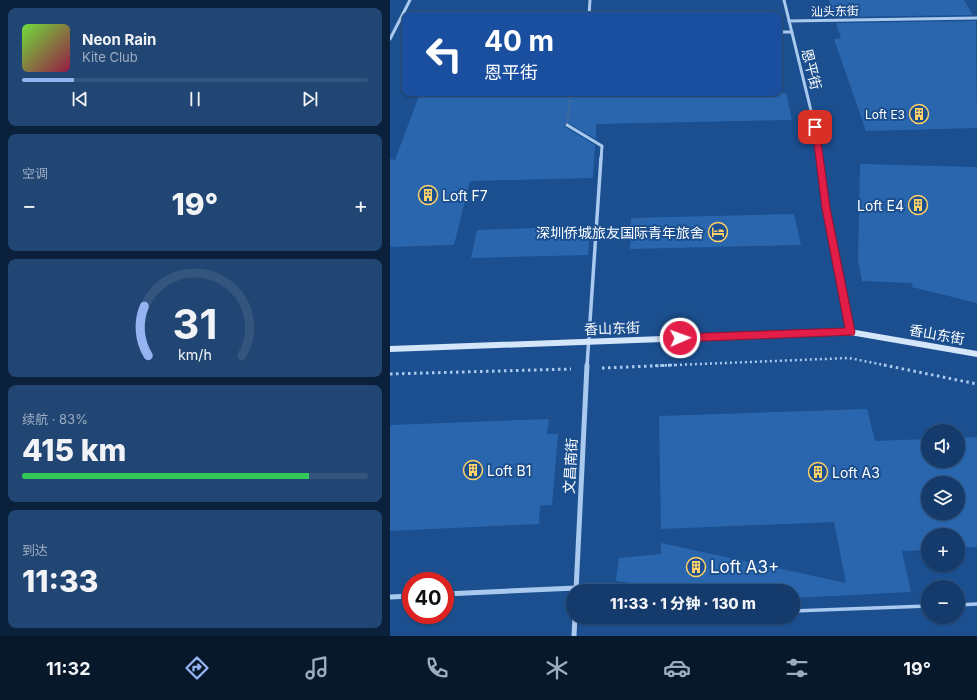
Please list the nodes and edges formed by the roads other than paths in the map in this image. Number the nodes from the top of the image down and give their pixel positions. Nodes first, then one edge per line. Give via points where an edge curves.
1 (410, 0) edge
2 (590, 0) edge
3 (784, 0) edge
4 (404, 12) edge
5 (588, 12) edge
6 (402, 16) edge
7 (977, 18) edge
8 (789, 21) junction
9 (782, 32) edge
10 (792, 32) junction
11 (390, 39) edge
12 (567, 125) dead end
13 (850, 332) junction
14 (588, 342) junction
15 (390, 349) edge
16 (977, 354) edge
17 (576, 584) edge
18 (566, 590) edge
19 (454, 594) edge
20 (402, 596) edge
21 (390, 597) edge
22 (977, 604) edge
23 (965, 605) edge
24 (921, 606) edge
25 (800, 611) edge
26 (575, 624) edge
27 (574, 636) edge

1 - 4 street
2 - 5 street
3 - 8 street, 恩平街
6 - 11 street
7 - 8 street, 汕头东街
8 - 10 street, 恩平街
9 - 10 street
10 - 13 street, 恩平街 via 815,127 826,208
12 - 14 street, 文昌南街 via 602,146
13 - 14 street, 香山东街
13 - 16 street, 香山东街
14 - 15 street, 香山东街
14 - 17 street, 文昌南街
18 - 19 street
20 - 21 street
22 - 23 lane
24 - 25 lane
26 - 27 street

